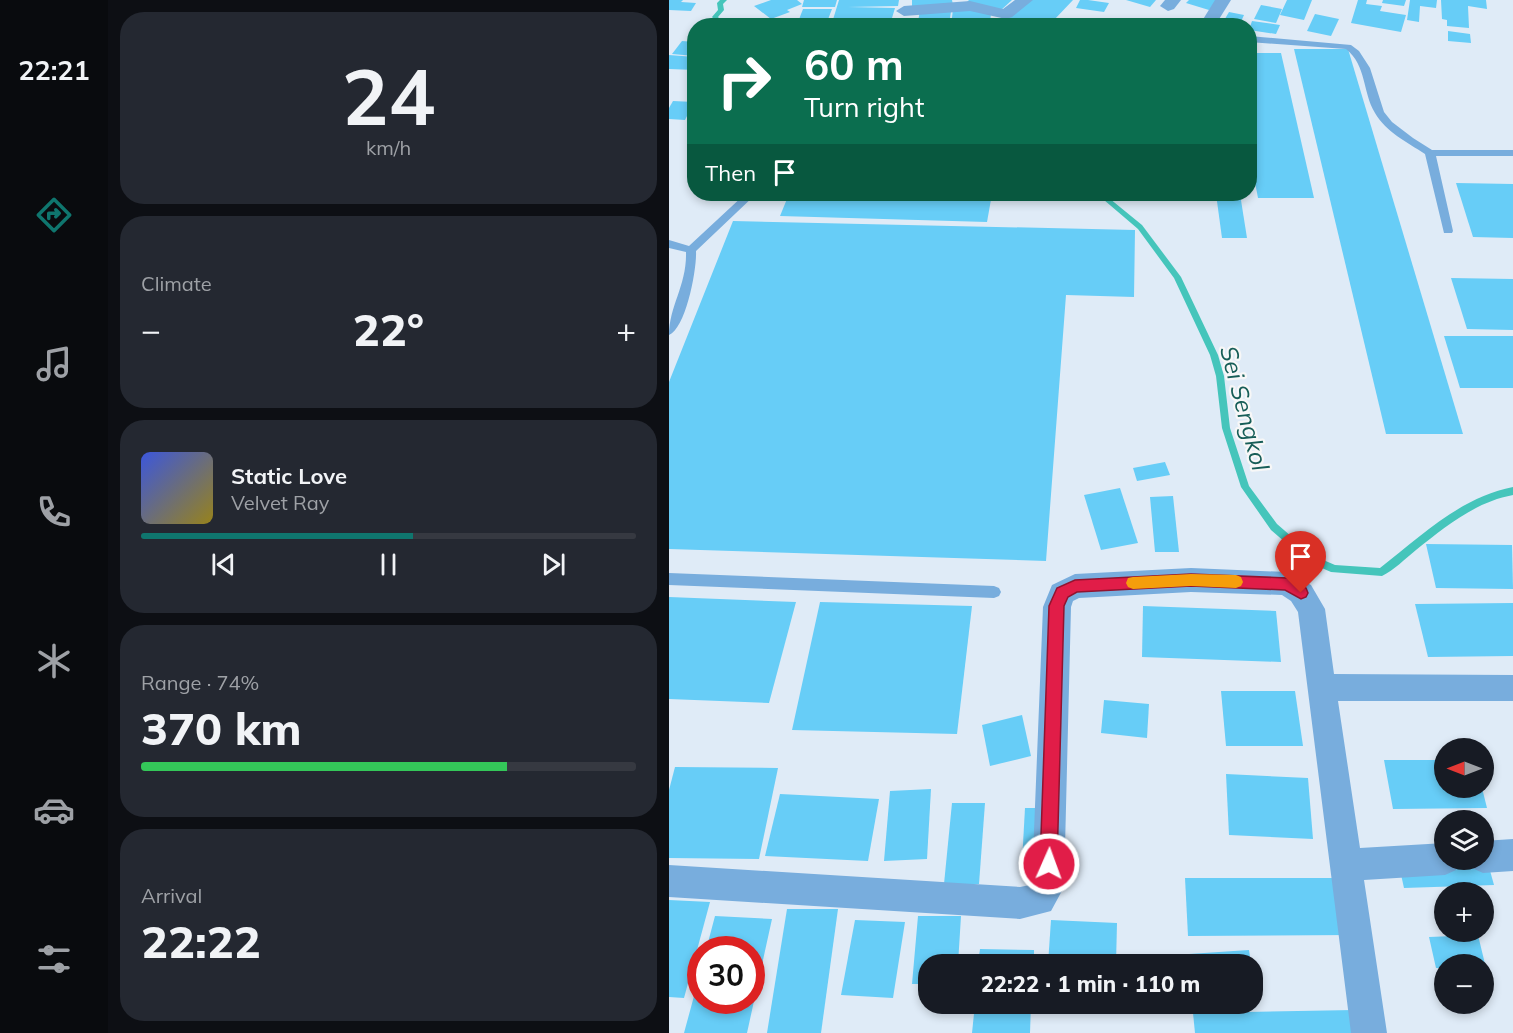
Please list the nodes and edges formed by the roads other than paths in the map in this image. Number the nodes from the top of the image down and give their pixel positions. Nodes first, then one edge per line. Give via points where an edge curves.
1 (1025, 0) edge
2 (1223, 0) edge
3 (904, 10) dead end
4 (1212, 18) edge
5 (1257, 40) edge
6 (1430, 153) junction
7 (1513, 153) edge
8 (744, 201) edge
9 (1447, 231) dead end
10 (669, 244) edge
11 (691, 250) junction
12 (669, 331) edge
13 (669, 579) edge
14 (994, 592) dead end
15 (1321, 687) junction
16 (1513, 688) edge
17 (1513, 855) edge
18 (1494, 856) edge
19 (1434, 860) edge
20 (1345, 865) junction
21 (669, 881) edge
22 (1369, 1033) edge

1 - 3 street via 1006,14 970,6
2 - 4 street
5 - 6 lane via 1342,46 1357,52 1365,63 1378,111 1387,123
6 - 7 lane
6 - 9 lane
8 - 11 lane
10 - 11 lane
11 - 12 lane via 693,268 688,291
13 - 14 lane
15 - 16 street
15 - 20 street
15 - 21 street via 1311,609 1301,593 1287,584 1191,580 1075,586 1062,592 1057,606 1048,887 1039,899 1020,903
17 - 18 street
19 - 20 street
20 - 22 street

